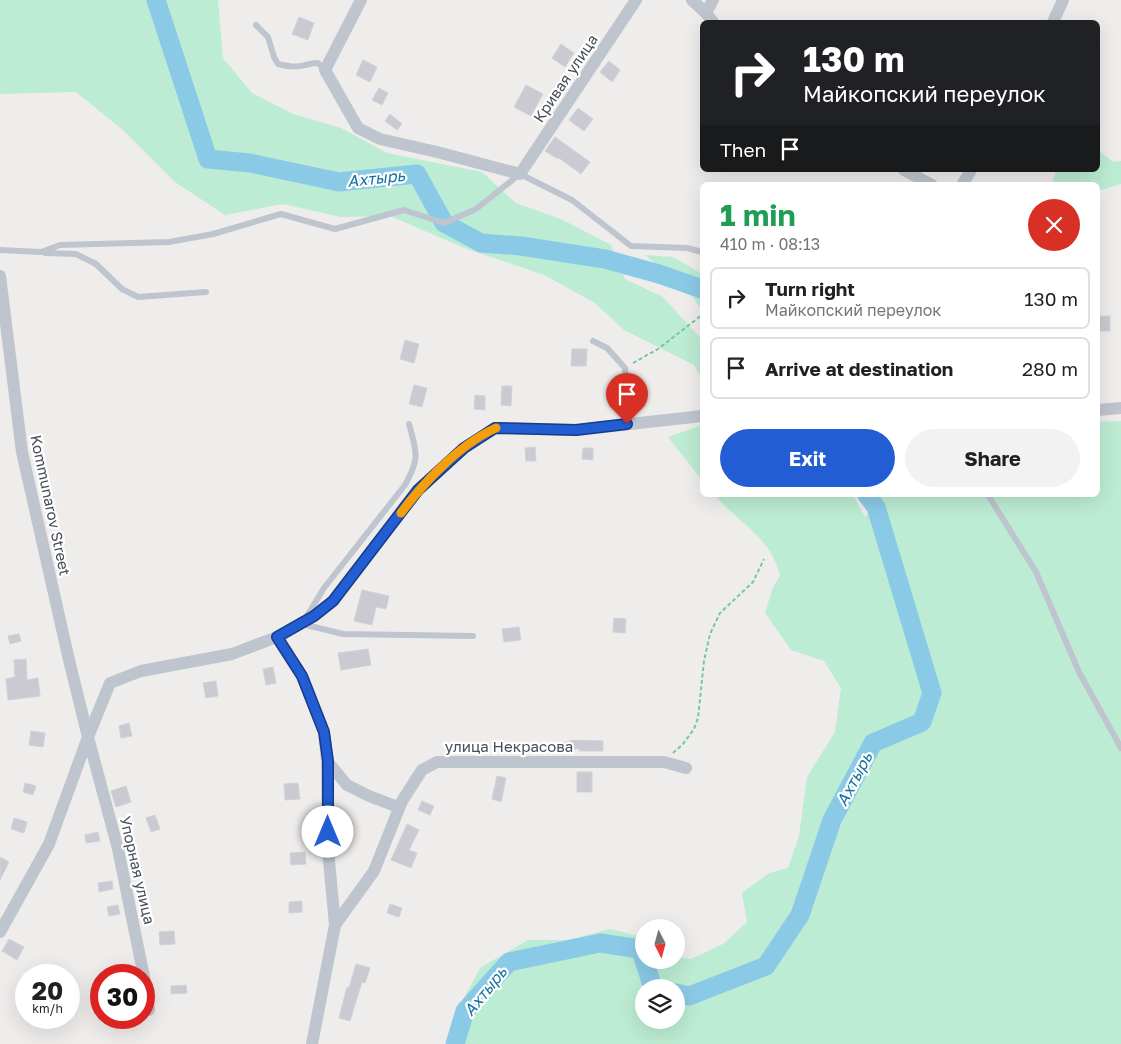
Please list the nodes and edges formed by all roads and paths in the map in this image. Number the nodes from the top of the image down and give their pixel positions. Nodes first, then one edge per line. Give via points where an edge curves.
1 (361, 0) edge
2 (636, 0) edge
3 (692, 0) edge
4 (713, 0) edge
5 (1063, 0) edge
6 (709, 18) edge
7 (1054, 20) edge
8 (256, 25) dead end
9 (325, 70) junction
10 (908, 172) edge
11 (520, 174) junction
12 (926, 182) edge
13 (0, 250) edge
14 (700, 251) edge
15 (41, 252) junction
16 (0, 276) edge
17 (206, 292) dead end
18 (700, 317) edge
19 (593, 341) dead end
20 (625, 368) junction
21 (1121, 408) edge
22 (1100, 410) edge
23 (700, 416) edge
24 (409, 424) dead end
25 (627, 424) junction
26 (989, 497) edge
27 (764, 559) dead end
28 (302, 624) junction
29 (473, 636) dead end
30 (277, 637) junction
31 (88, 737) junction
32 (1121, 748) edge
33 (328, 761) junction
34 (664, 762) junction
35 (686, 768) dead end
36 (398, 807) junction
37 (335, 925) junction
38 (0, 932) edge
39 (141, 964) edge
40 (312, 1044) edge

1 - 9 street
2 - 11 street, Кривая улица
3 - 6 street
4 - 6 street
5 - 7 street
8 - 9 lane via 268,37 278,64 295,67 318,63
9 - 11 street via 358,128 380,139
10 - 12 street
11 - 14 lane via 572,200 631,246
11 - 15 lane via 476,209 444,223 404,210 335,229 281,214 213,234 169,242 60,245
13 - 15 lane
15 - 17 lane via 76,254 96,264 122,289 138,297
16 - 31 street, Kommunarov Street via 22,452
18 - 20 path via 658,349
19 - 20 lane via 607,348
20 - 25 lane
21 - 22 street
23 - 25 street
24 - 28 lane via 416,449 415,468 324,588
25 - 28 street via 576,430 495,428 464,448 418,490 333,601
26 - 32 lane via 1036,572 1079,672
27 - 34 path via 753,582 720,613 710,634 694,730
28 - 29 lane via 343,634
28 - 30 street
30 - 31 street via 232,654 141,671 110,683
30 - 33 street, улица Некрасова via 302,676 324,732
31 - 38 street via 49,844
31 - 39 street, Упорная улица via 118,849
33 - 36 street via 347,785
33 - 37 street, улица Некрасова via 328,850
34 - 35 street, улица Некрасова
34 - 36 street, улица Некрасова via 437,762 422,770
36 - 37 street, улица Некрасова via 374,871
37 - 40 street, улица Некрасова

